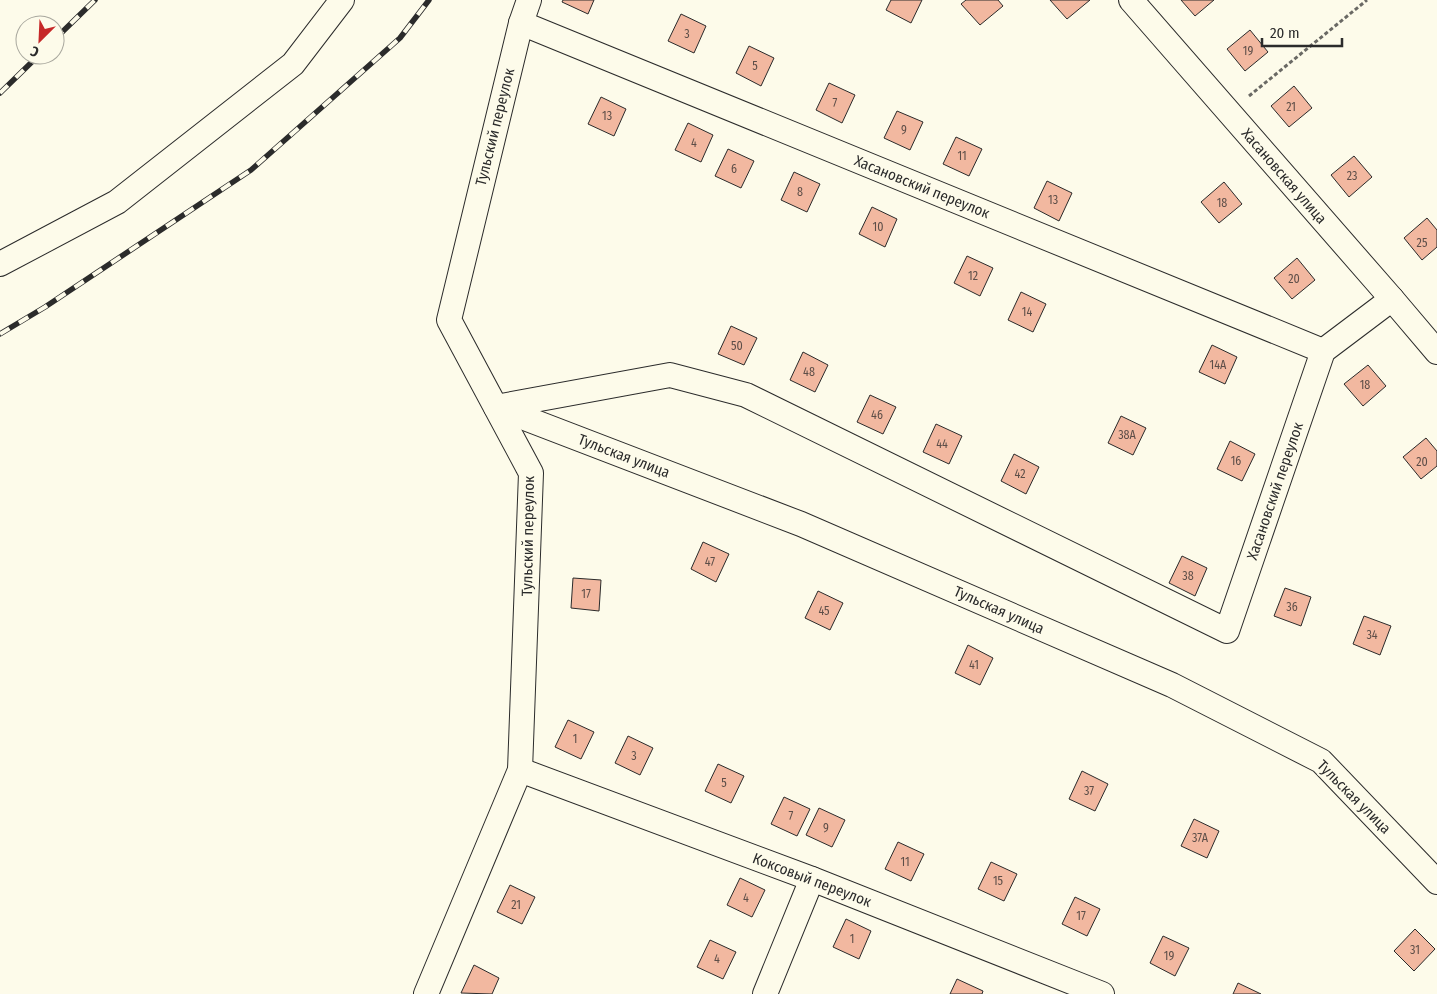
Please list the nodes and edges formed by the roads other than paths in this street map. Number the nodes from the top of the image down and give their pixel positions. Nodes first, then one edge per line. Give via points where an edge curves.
1 (342, 0) edge
2 (529, 0) edge
3 (1131, 0) edge
4 (521, 23) junction
5 (0, 264) edge
6 (1392, 299) junction
7 (1323, 351) junction
8 (1437, 352) edge
9 (496, 406) junction
10 (520, 770) junction
11 (812, 879) junction
12 (1437, 882) edge
13 (426, 994) edge
14 (765, 994) edge
15 (1102, 994) edge

1 - 5 street via 293,64 117,202
2 - 4 street, Тульский переулок
3 - 6 street, Хасановская улица
4 - 7 street, Хасановский переулок
4 - 9 street, Тульский переулок via 449,320
6 - 7 street
6 - 8 street, Хасановская улица
7 - 9 street, Хасановский переулок via 1227,631 746,395 670,375
9 - 10 street, Тульский переулок via 531,473
9 - 12 street, Тульская улица via 801,524 1172,685 1321,761
10 - 11 street, Коксовый переулок
10 - 13 street, Тульский переулок
11 - 14 street
11 - 15 street, Коксовый переулок

